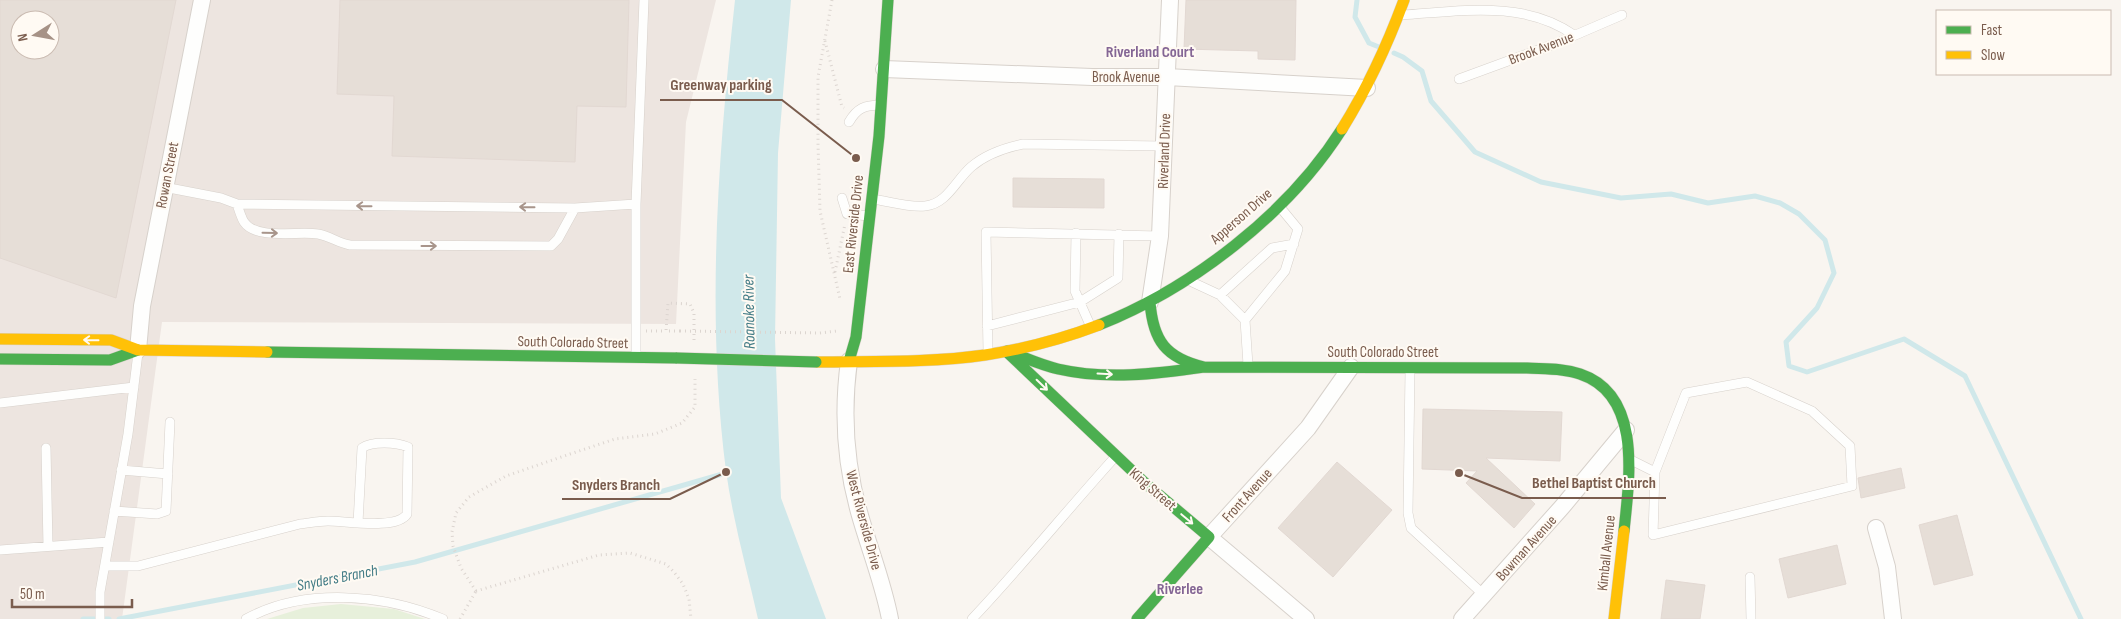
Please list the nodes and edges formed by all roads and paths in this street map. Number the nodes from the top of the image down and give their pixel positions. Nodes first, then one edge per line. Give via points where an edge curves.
1 (202, 0) edge
2 (644, 0) edge
3 (832, 0) edge
4 (888, 0) edge
5 (1170, 0) edge
6 (1404, 0) edge
7 (1622, 14) dead end
8 (1400, 16) junction
9 (1574, 35) junction
10 (825, 39) junction
11 (884, 69) junction
12 (1167, 77) junction
13 (1459, 79) dead end
14 (1367, 88) junction
15 (881, 105) junction
16 (851, 118) joint
17 (1164, 146) junction
18 (164, 187) junction
19 (842, 198) dead end
20 (871, 199) junction
21 (237, 204) junction
22 (636, 204) junction
23 (1278, 205) junction
24 (575, 208) junction
25 (847, 214) junction
26 (869, 216) junction
27 (1076, 233) junction
28 (1119, 234) junction
29 (1160, 236) junction
30 (1294, 244) junction
31 (834, 275) junction
32 (1187, 280) junction
33 (1220, 296) junction
34 (1080, 302) junction
35 (1150, 302) junction
36 (841, 304) dead end
37 (1245, 320) junction
38 (987, 326) junction
39 (840, 328) dead end
40 (1091, 328) junction
41 (666, 331) junction
42 (635, 332) junction
43 (0, 339) edge
44 (694, 341) dead end
45 (138, 350) junction
46 (1007, 351) junction
47 (988, 354) junction
48 (636, 358) junction
49 (0, 359) edge
50 (849, 361) junction
51 (1204, 367) junction
52 (1248, 367) junction
53 (1351, 367) junction
54 (1410, 367) junction
55 (694, 369) dead end
56 (134, 387) junction
57 (0, 403) edge
58 (170, 422) dead end
59 (1626, 430) junction
60 (46, 448) dead end
61 (1116, 456) junction
62 (1629, 458) junction
63 (121, 470) junction
64 (1655, 472) junction
65 (168, 474) junction
66 (114, 511) junction
67 (358, 522) junction
68 (1876, 528) dead end
69 (1209, 537) junction
70 (109, 542) junction
71 (48, 546) junction
72 (0, 550) edge
73 (105, 566) junction
74 (1750, 577) dead end
75 (476, 592) junction
76 (1484, 595) junction
77 (1303, 618) edge
78 (100, 619) edge
79 (246, 619) edge
80 (443, 619) edge
81 (460, 619) edge
82 (691, 619) edge
83 (890, 619) edge
84 (972, 619) edge
85 (1137, 619) edge
86 (1462, 619) edge
87 (1614, 619) edge
88 (1751, 619) edge
89 (1893, 619) edge

1 - 18 street, Rowan Street
2 - 22 lane
3 - 10 path
4 - 11 main road, East Riverside Drive
5 - 12 street, Riverland Drive
6 - 8 main road, Apperson Drive
7 - 9 lane, Brook Avenue
8 - 9 lane via 1513,6 1552,19
8 - 14 main road, Apperson Drive via 1381,64
9 - 13 lane, Brook Avenue
10 - 16 path via 842,107
10 - 31 path via 818,77 820,211
11 - 12 street, Brook Avenue
11 - 15 main road, East Riverside Drive
12 - 14 street, Brook Avenue
12 - 17 street, Riverland Drive
14 - 23 main road, Apperson Drive via 1332,143
15 - 16 lane via 866,104
15 - 20 main road, East Riverside Drive
17 - 20 lane via 1023,144 986,156 970,167 936,203 925,206
17 - 29 street, Riverland Drive
18 - 21 lane
18 - 45 street, Rowan Street via 142,306
19 - 25 lane
20 - 26 main road, East Riverside Drive
24 -> 21 lane
21 -> 24 lane via 244,223 256,232 317,234 350,245 552,246
22 - 24 lane
22 - 42 lane
23 - 30 lane via 1298,229
23 - 32 main road, Apperson Drive via 1235,244
25 - 26 lane
25 - 31 path
26 - 50 main road, East Riverside Drive via 856,337
27 - 28 lane
27 - 34 lane via 1075,291
27 - 38 lane via 986,232
28 - 29 lane
28 - 34 lane via 1118,278
29 - 35 street, Riverland Drive
30 - 33 lane via 1272,248
30 - 37 lane via 1285,271
31 - 36 path
32 - 33 lane
32 - 35 main road, Apperson Drive
33 - 37 lane
34 - 38 lane
34 - 40 lane
35 - 40 main road, Apperson Drive
35 - 51 main road, South Colorado Street via 1155,331 1161,344 1180,360
37 - 52 lane
38 - 47 lane
39 - 41 path, bridge via 835,332 820,333
40 - 46 main road, Apperson Drive
41 - 42 path
41 - 44 path via 668,303 690,304 694,313
42 - 48 lane
45 -> 43 main road, South Colorado Street via 111,340
45 - 48 main road, South Colorado Street
45 - 49 main road, South Colorado Street via 110,360
45 - 56 lane
46 - 47 main road, South Colorado Street
46 -> 51 main road via 1059,370 1103,374 1149,376
46 -> 61 main road, King Street
47 - 50 main road, South Colorado Street via 920,361
48 - 50 main road, South Colorado Street, bridge
50 - 83 street, West Riverside Drive via 844,427 850,474
51 - 52 main road, South Colorado Street
52 - 53 main road, South Colorado Street
53 - 54 main road, South Colorado Street
53 - 69 street, Front Avenue via 1308,428
54 - 59 main road, South Colorado Street via 1568,370 1598,382 1614,398 1622,412
54 - 76 lane via 1408,514 1411,528
55 - 75 path via 695,407 682,423 655,434 615,439 506,476 470,497 456,513 452,532 461,568
56 - 57 lane
56 - 63 lane
58 - 65 lane
59 - 62 main road, Kimball Avenue
59 - 76 street, Bowman Avenue
60 - 71 lane
61 -> 69 main road, King Street
61 - 84 lane via 1031,557
62 - 64 lane
62 - 87 main road, Kimball Avenue via 1629,486
63 - 65 lane
63 - 66 lane
64 - 64 lane via 1686,393 1747,382 1812,411 1850,446 1852,486 1654,534
65 - 66 lane via 166,511 157,514
66 - 70 lane
67 - 67 lane via 396,523 404,519 407,514 408,447 368,444 362,448
67 - 73 lane via 300,524 138,566
68 - 89 street via 1887,567
69 - 77 street, King Street
69 - 85 main road, Front Avenue
70 - 71 lane
70 - 73 lane
71 - 72 lane
73 - 78 lane
74 - 88 lane
75 - 81 path
75 - 82 path via 599,555 630,553 666,564 674,572 689,598
76 - 86 street, Bowman Avenue
79 - 80 lane via 280,605 339,598 398,604

